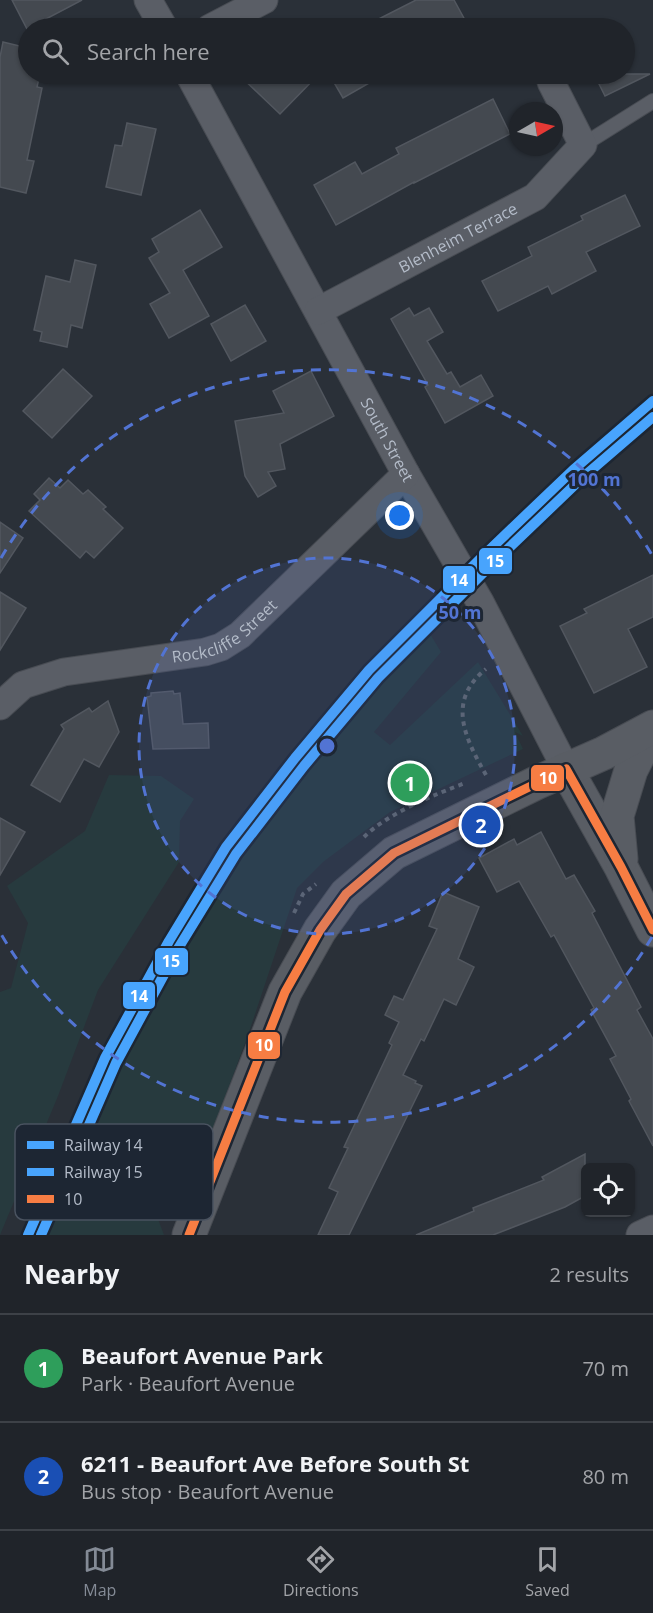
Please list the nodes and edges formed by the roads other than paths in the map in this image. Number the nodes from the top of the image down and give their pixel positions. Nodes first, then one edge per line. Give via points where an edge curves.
1 (148, 0) edge
2 (264, 0) edge
3 (158, 18) edge
4 (229, 18) edge
5 (194, 84) edge
6 (552, 84) edge
7 (653, 101) edge
8 (583, 145) junction
9 (318, 311) junction
10 (406, 474) junction
11 (0, 706) edge
12 (653, 727) edge
13 (653, 735) edge
14 (566, 769) junction
15 (621, 867) junction
16 (653, 930) edge
17 (213, 1174) edge
18 (195, 1220) edge
19 (653, 1229) edge
20 (189, 1235) edge
21 (640, 1235) edge

1 - 3 street
2 - 4 street
5 - 9 street, South Street
6 - 8 street
7 - 8 lane, Blenheim Terrace
8 - 9 street, Blenheim Terrace via 535,197
9 - 10 street, South Street
10 - 11 street, Rockcliffe Street via 240,635 221,647 64,672 23,685
10 - 14 street, South Street via 480,602
12 - 14 street
13 - 15 street via 631,770 617,816
14 - 15 street, South Street
14 - 17 street via 394,853 346,894 320,930 285,992
15 - 16 street, South Street
18 - 20 street
19 - 21 street

